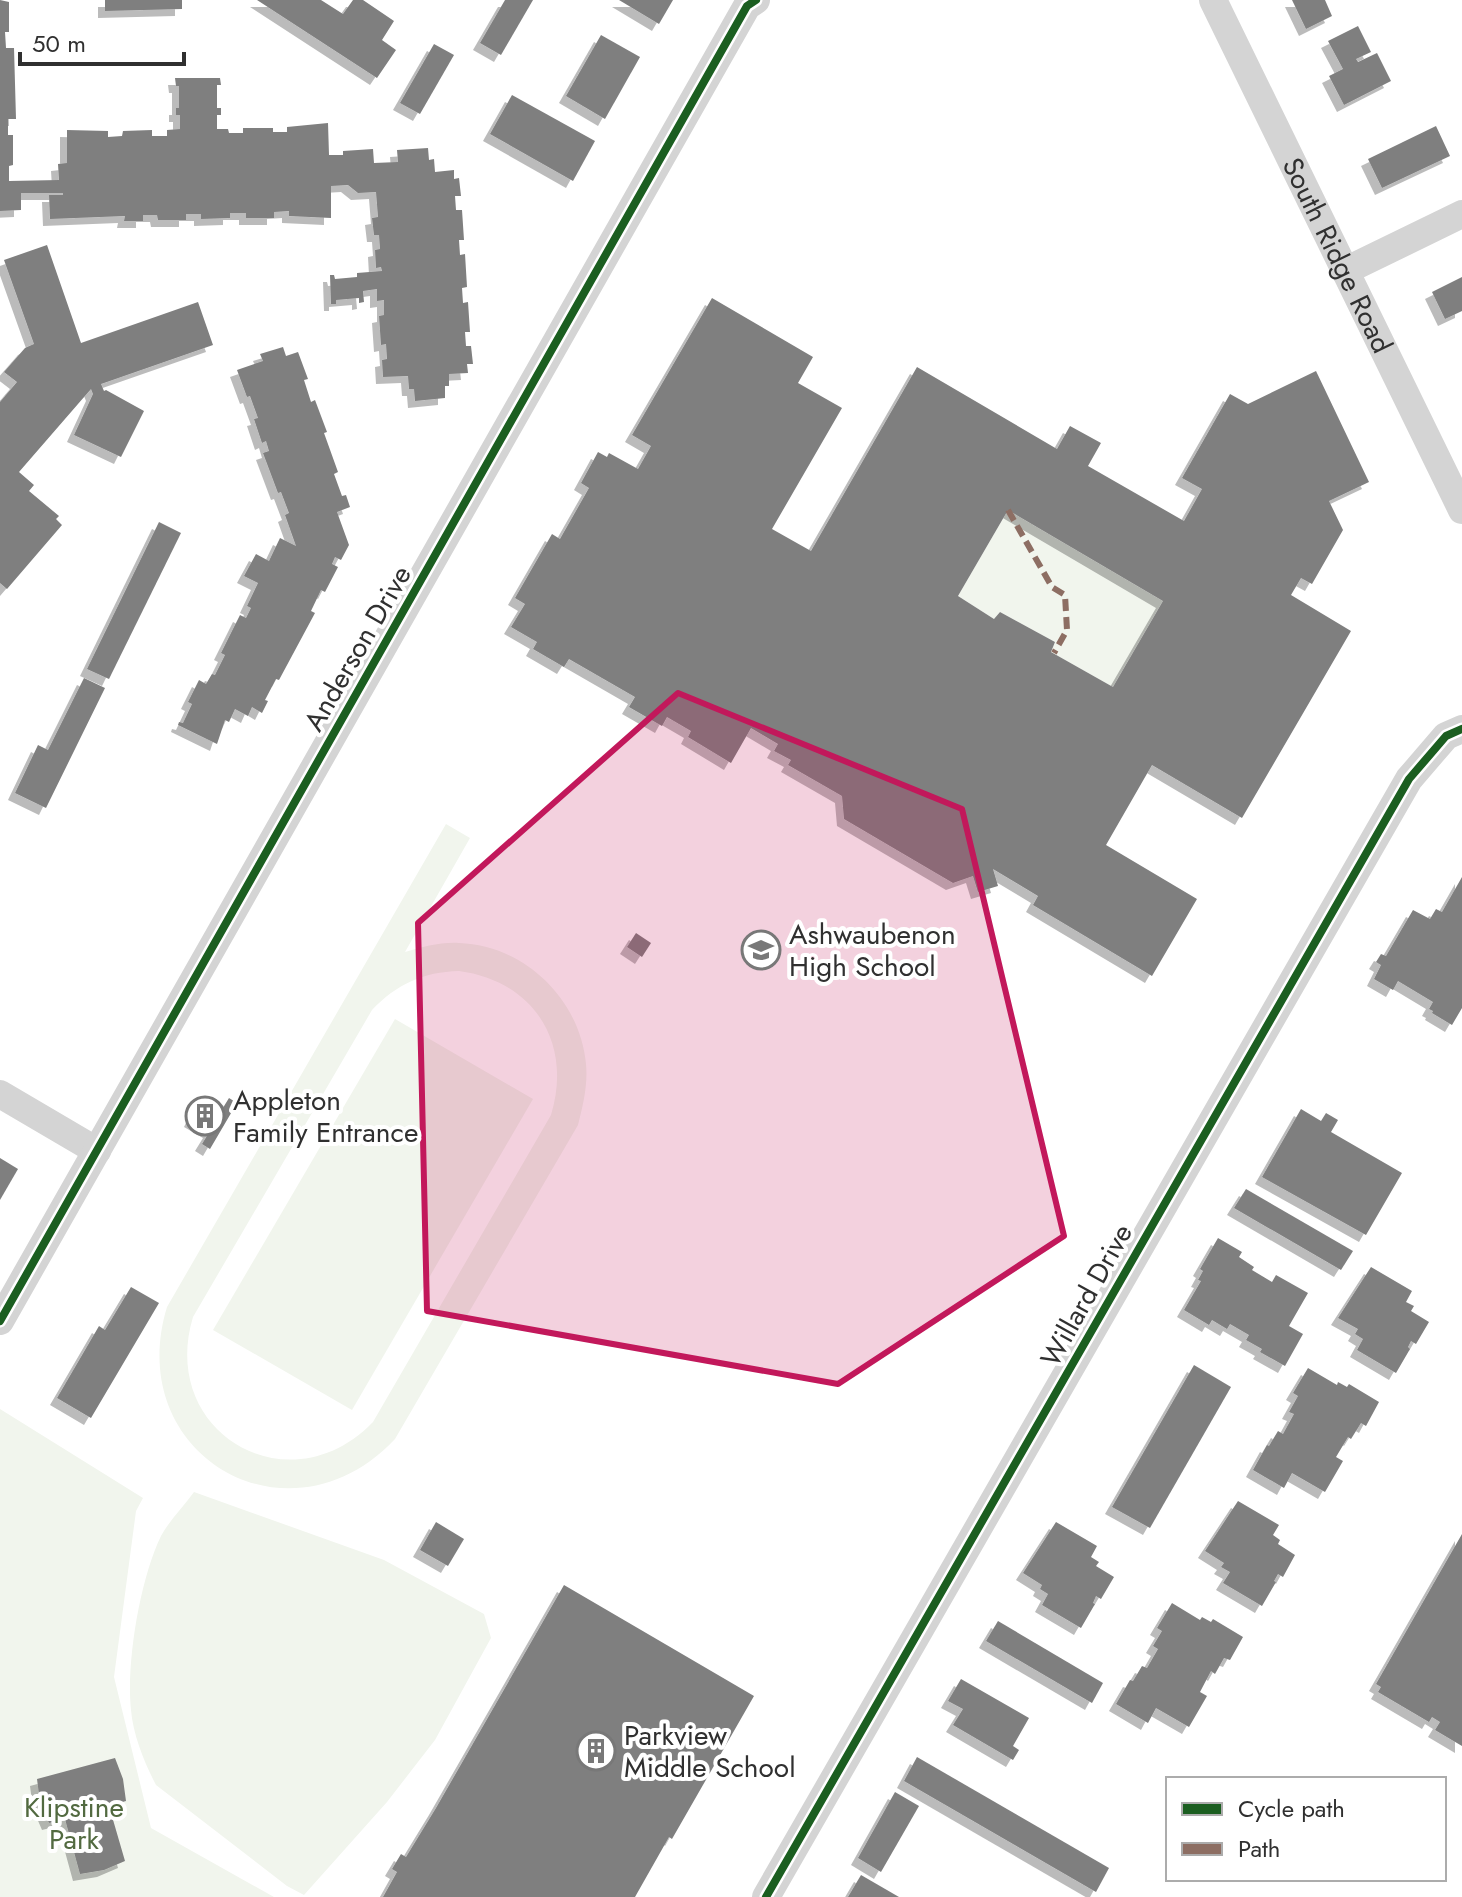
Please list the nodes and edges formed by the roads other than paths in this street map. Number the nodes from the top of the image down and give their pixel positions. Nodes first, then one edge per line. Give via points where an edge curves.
1 (756, 0) edge
2 (1213, 0) edge
3 (1462, 214) edge
4 (1345, 271) junction
5 (1462, 510) edge
6 (1462, 729) edge
7 (0, 1094) edge
8 (97, 1151) junction
9 (0, 1321) edge
10 (766, 1897) edge

1 - 8 street, Anderson Drive via 747,6
2 - 4 street, South Ridge Road
3 - 4 street
4 - 5 street, South Ridge Road
6 - 10 street, Willard Drive via 1446,736 1409,779
7 - 8 street
8 - 9 street, Anderson Drive

